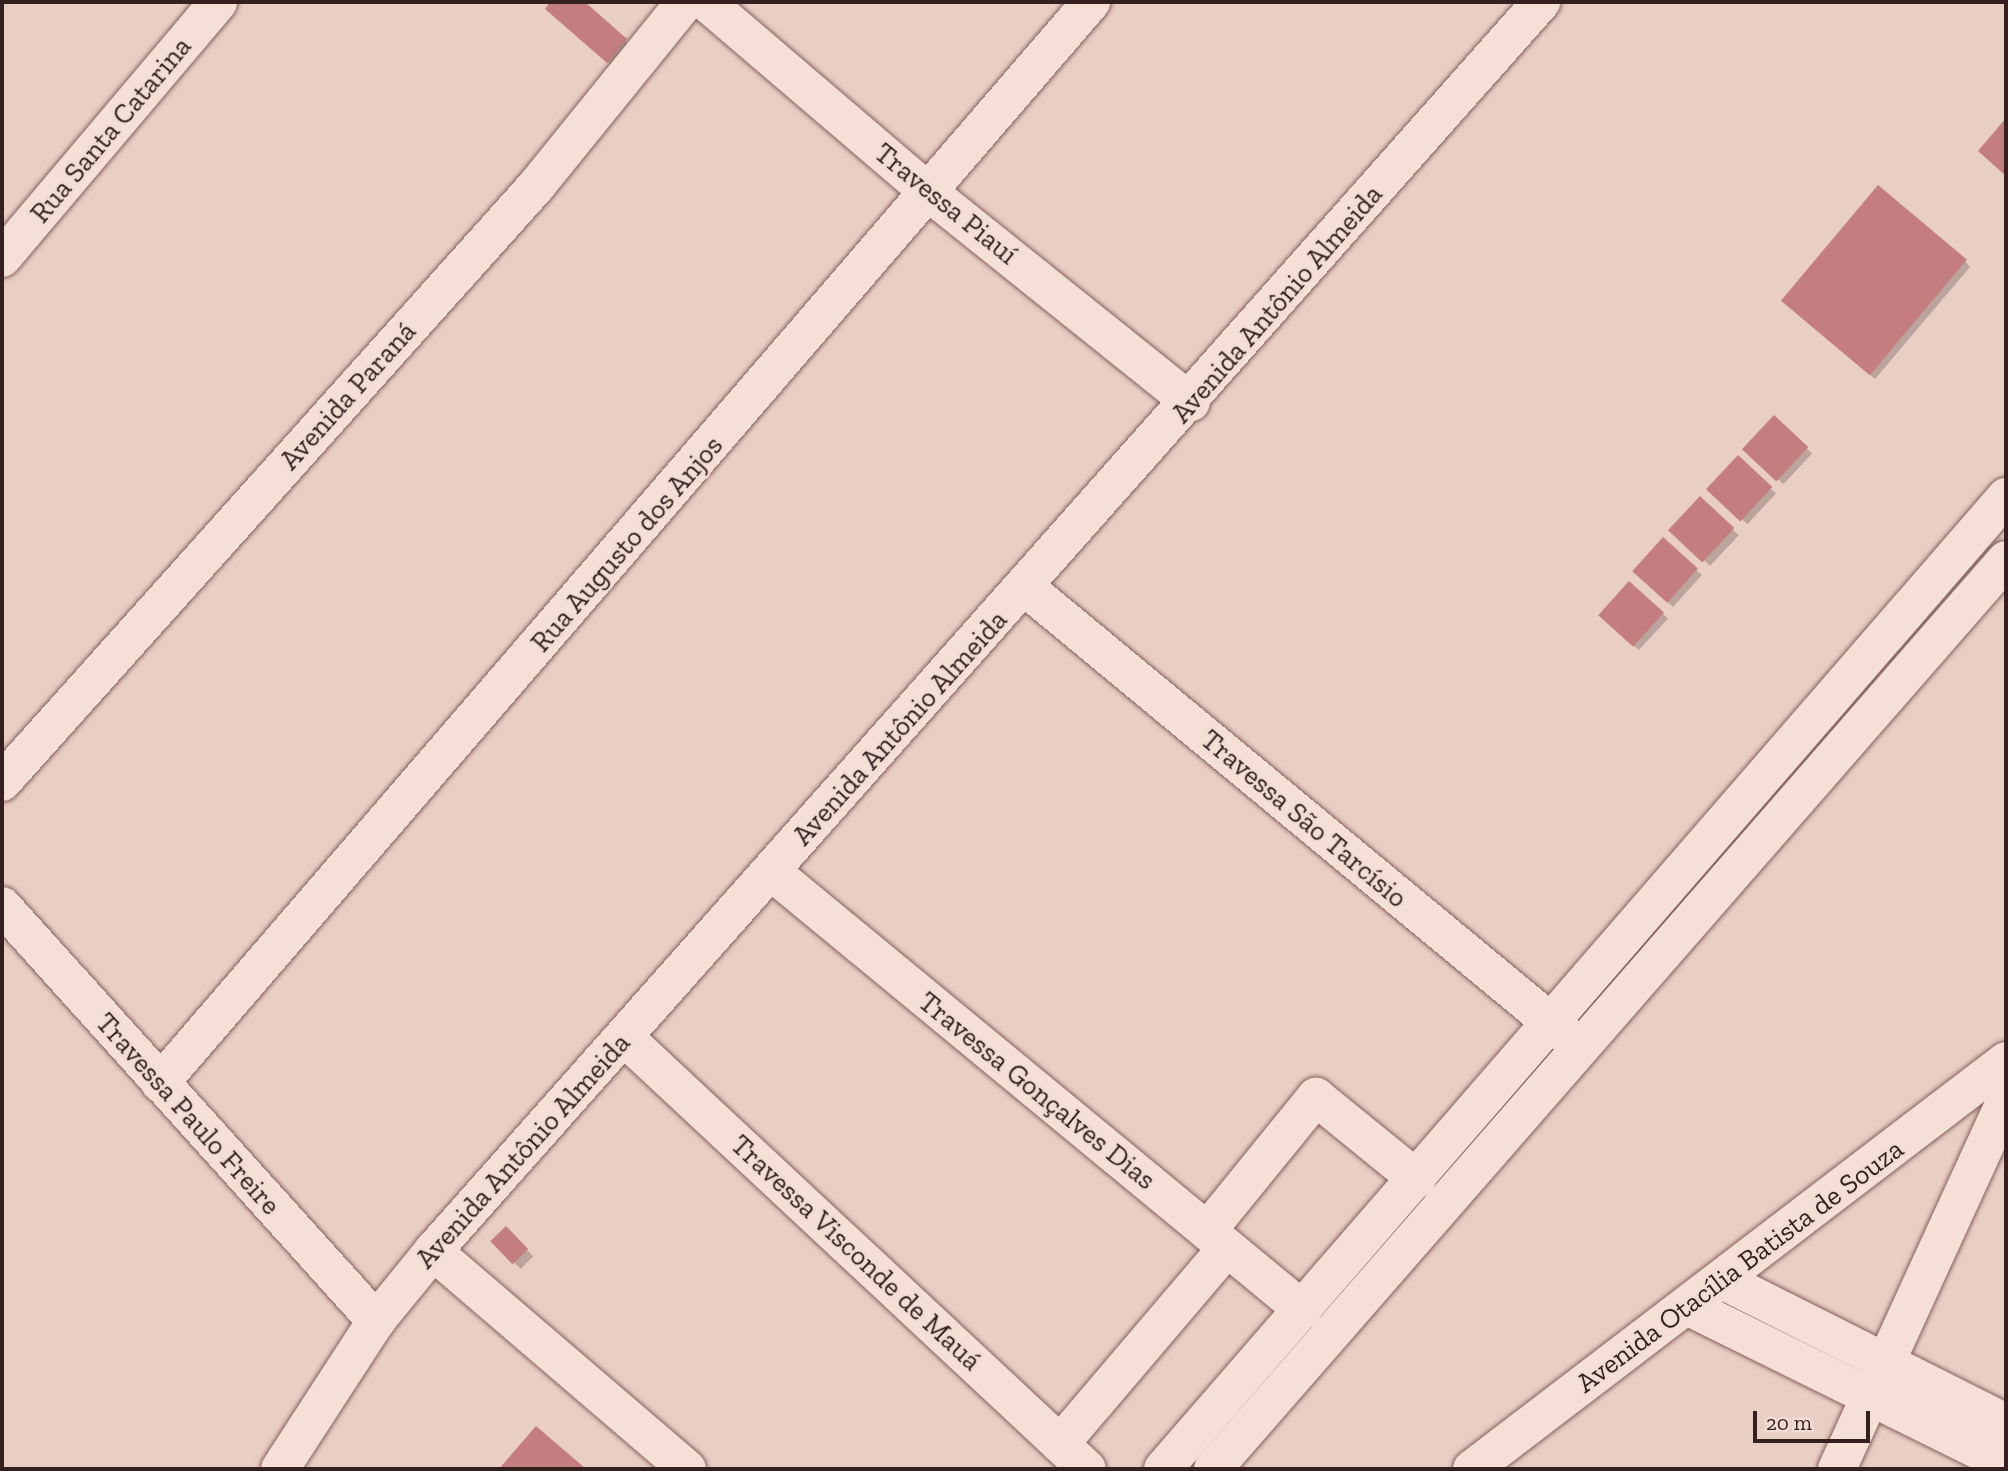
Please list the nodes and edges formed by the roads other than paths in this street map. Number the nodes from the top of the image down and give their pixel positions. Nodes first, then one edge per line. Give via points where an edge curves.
1 (218, 2) edge
2 (685, 2) edge
3 (706, 2) edge
4 (1091, 2) edge
5 (1541, 2) edge
6 (931, 194) junction
7 (2, 258) edge
8 (1191, 402) junction
9 (2006, 497) edge
10 (1964, 545) junction
11 (2000, 566) edge
12 (1026, 587) junction
13 (2, 782) edge
14 (772, 872) junction
15 (2, 906) edge
16 (1551, 1024) junction
17 (624, 1037) junction
18 (1584, 1049) junction
19 (2006, 1061) edge
20 (160, 1083) junction
21 (2006, 1100) edge
22 (1417, 1179) junction
23 (1217, 1239) junction
24 (433, 1251) junction
25 (1722, 1280) junction
26 (1687, 1306) junction
27 (1303, 1310) junction
28 (376, 1321) junction
29 (1877, 1381) junction
30 (2006, 1423) edge
31 (1060, 1444) junction
32 (2006, 1464) edge
33 (280, 1469) edge
34 (687, 1469) edge
35 (1087, 1469) edge
36 (1163, 1469) edge
37 (1213, 1469) edge
38 (1472, 1469) edge
39 (1837, 1469) edge

1 - 7 street, Rua Santa Catarina
2 - 13 street, Avenida Paraná via 537,185
3 - 6 street, Travessa Piauí
4 - 6 street, Rua Augusto dos Anjos
5 - 8 street, Avenida Antônio Almeida
6 - 8 street, Travessa Piauí
6 - 20 street, Rua Augusto dos Anjos
8 - 12 street, Avenida Antônio Almeida
9 - 10 street
10 - 11 street
10 - 16 street
11 - 18 street
12 - 14 street, Avenida Antônio Almeida
12 - 16 street, Travessa São Tarcísio
14 - 17 street, Avenida Antônio Almeida
14 - 23 street, Travessa Gonçalves Dias
15 - 20 street, Travessa Paulo Freire
16 - 18 street, Travessa São Tarcísio
16 - 22 street
17 - 24 street, Avenida Antônio Almeida
17 - 31 street, Travessa Visconde de Mauá
18 - 37 street
19 - 25 street, Avenida Otacília Batista de Souza
20 - 28 street, Travessa Paulo Freire
21 - 29 street
22 - 23 street via 1316,1097
22 - 27 street
23 - 27 street, Travessa Gonçalves Dias
23 - 31 street
24 - 28 street, Avenida Antônio Almeida
24 - 34 street
25 - 26 street, Avenida Otacília Batista de Souza
25 - 29 street
26 - 29 street
26 - 38 street, Avenida Otacília Batista de Souza
27 - 36 street
28 - 33 street, Avenida Antônio Almeida
29 - 30 street
29 - 32 street
29 - 39 street
31 - 35 street, Travessa Visconde de Mauá

